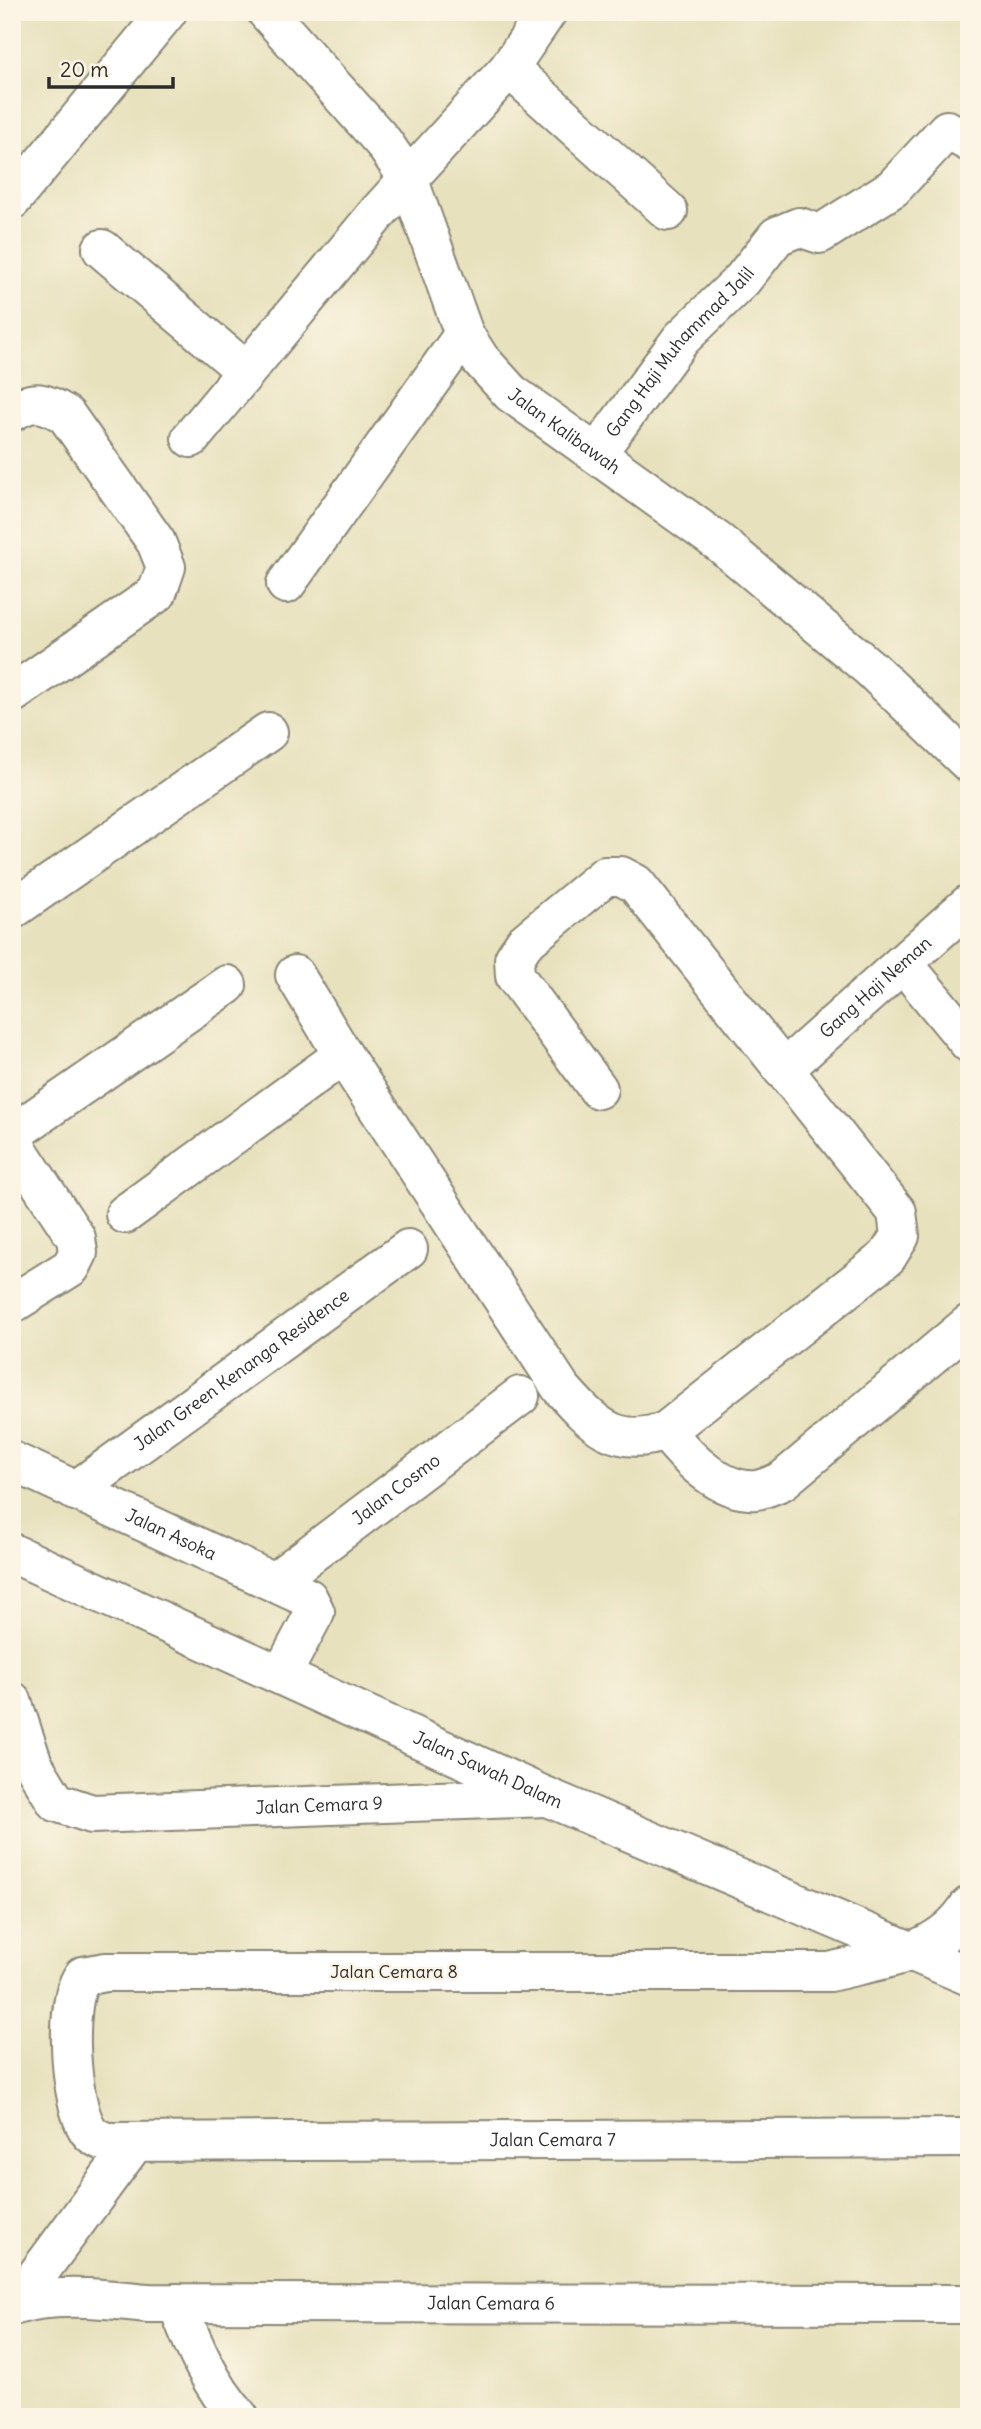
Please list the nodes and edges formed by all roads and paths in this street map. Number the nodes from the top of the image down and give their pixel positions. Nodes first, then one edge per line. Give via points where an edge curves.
1 (167, 12) edge
2 (267, 12) edge
3 (547, 12) edge
4 (509, 68) junction
5 (969, 142) edge
6 (408, 178) junction
7 (12, 200) edge
8 (668, 211) dead end
9 (102, 248) dead end
10 (464, 334) junction
11 (246, 371) junction
12 (12, 412) edge
13 (191, 439) dead end
14 (597, 453) junction
15 (286, 584) dead end
16 (12, 694) edge
17 (268, 732) dead end
18 (968, 760) edge
19 (969, 904) edge
20 (12, 911) edge
21 (903, 963) junction
22 (295, 975) dead end
23 (227, 985) dead end
24 (969, 1043) edge
25 (343, 1055) junction
26 (783, 1070) junction
27 (598, 1089) dead end
28 (12, 1134) edge
29 (12, 1142) edge
30 (125, 1214) dead end
31 (408, 1249) dead end
32 (12, 1304) edge
33 (969, 1324) edge
34 (520, 1396) dead end
35 (666, 1431) junction
36 (12, 1461) edge
37 (75, 1491) junction
38 (12, 1553) edge
39 (275, 1581) junction
40 (286, 1667) junction
41 (12, 1701) edge
42 (547, 1797) junction
43 (963, 1915) edge
44 (914, 1953) junction
45 (969, 1976) edge
46 (969, 2138) edge
47 (135, 2142) junction
48 (177, 2303) junction
49 (969, 2304) edge
50 (14, 2306) edge
51 (239, 2417) edge

1 - 7 street
2 - 6 street, Jalan Kalibawah via 368,123
3 - 4 street
4 - 6 street
4 - 8 street
5 - 14 street, Gang Haji Muhammad Jalil via 947,130 893,188 842,223 820,234 799,227 777,236 742,280 681,339
6 - 10 street, Jalan Kalibawah
6 - 11 street
9 - 11 street
10 - 14 street, Jalan Kalibawah via 511,393
10 - 15 street
11 - 13 street
12 - 16 street via 24,405 46,403 66,415 156,541 166,567 157,593
14 - 18 street, Jalan Kalibawah via 720,543 871,670
17 - 20 street
19 - 21 street, Gang Haji Neman
21 - 24 street
21 - 26 street, Gang Haji Neman
22 - 25 street
23 - 28 street
25 - 30 street
25 - 35 street via 561,1388 588,1418 617,1434 643,1440
26 - 27 street via 636,884 621,876 605,876 524,943 514,959 515,976
26 - 35 street via 897,1212 900,1236 887,1257
29 - 32 street via 76,1238 78,1253 71,1267
31 - 37 street, Jalan Green Kenanga Residence
33 - 35 street via 782,1481 757,1490 734,1487 713,1476
34 - 39 street, Jalan Cosmo
36 - 37 street, Jalan Asoka
37 - 39 street, Jalan Asoka
38 - 40 street, Jalan Sawah Dalam
39 - 40 street, Jalan Asoka via 308,1598 314,1612
40 - 42 street, Jalan Sawah Dalam
41 - 42 street, Jalan Cemara 9 via 33,1764 56,1802 92,1814
42 - 44 street, Jalan Sawah Dalam
43 - 44 street
44 - 45 street, Jalan Sawah Dalam
44 - 47 street, Jalan Cemara 8 via 830,1972 89,1973 79,1982 70,2018 79,2102 87,2128 95,2137 106,2142
46 - 47 street, Jalan Cemara 7
47 - 50 street
48 - 49 street, Jalan Cemara 6
48 - 50 street, Jalan Cemara 6 via 103,2299
48 - 51 street via 203,2364

